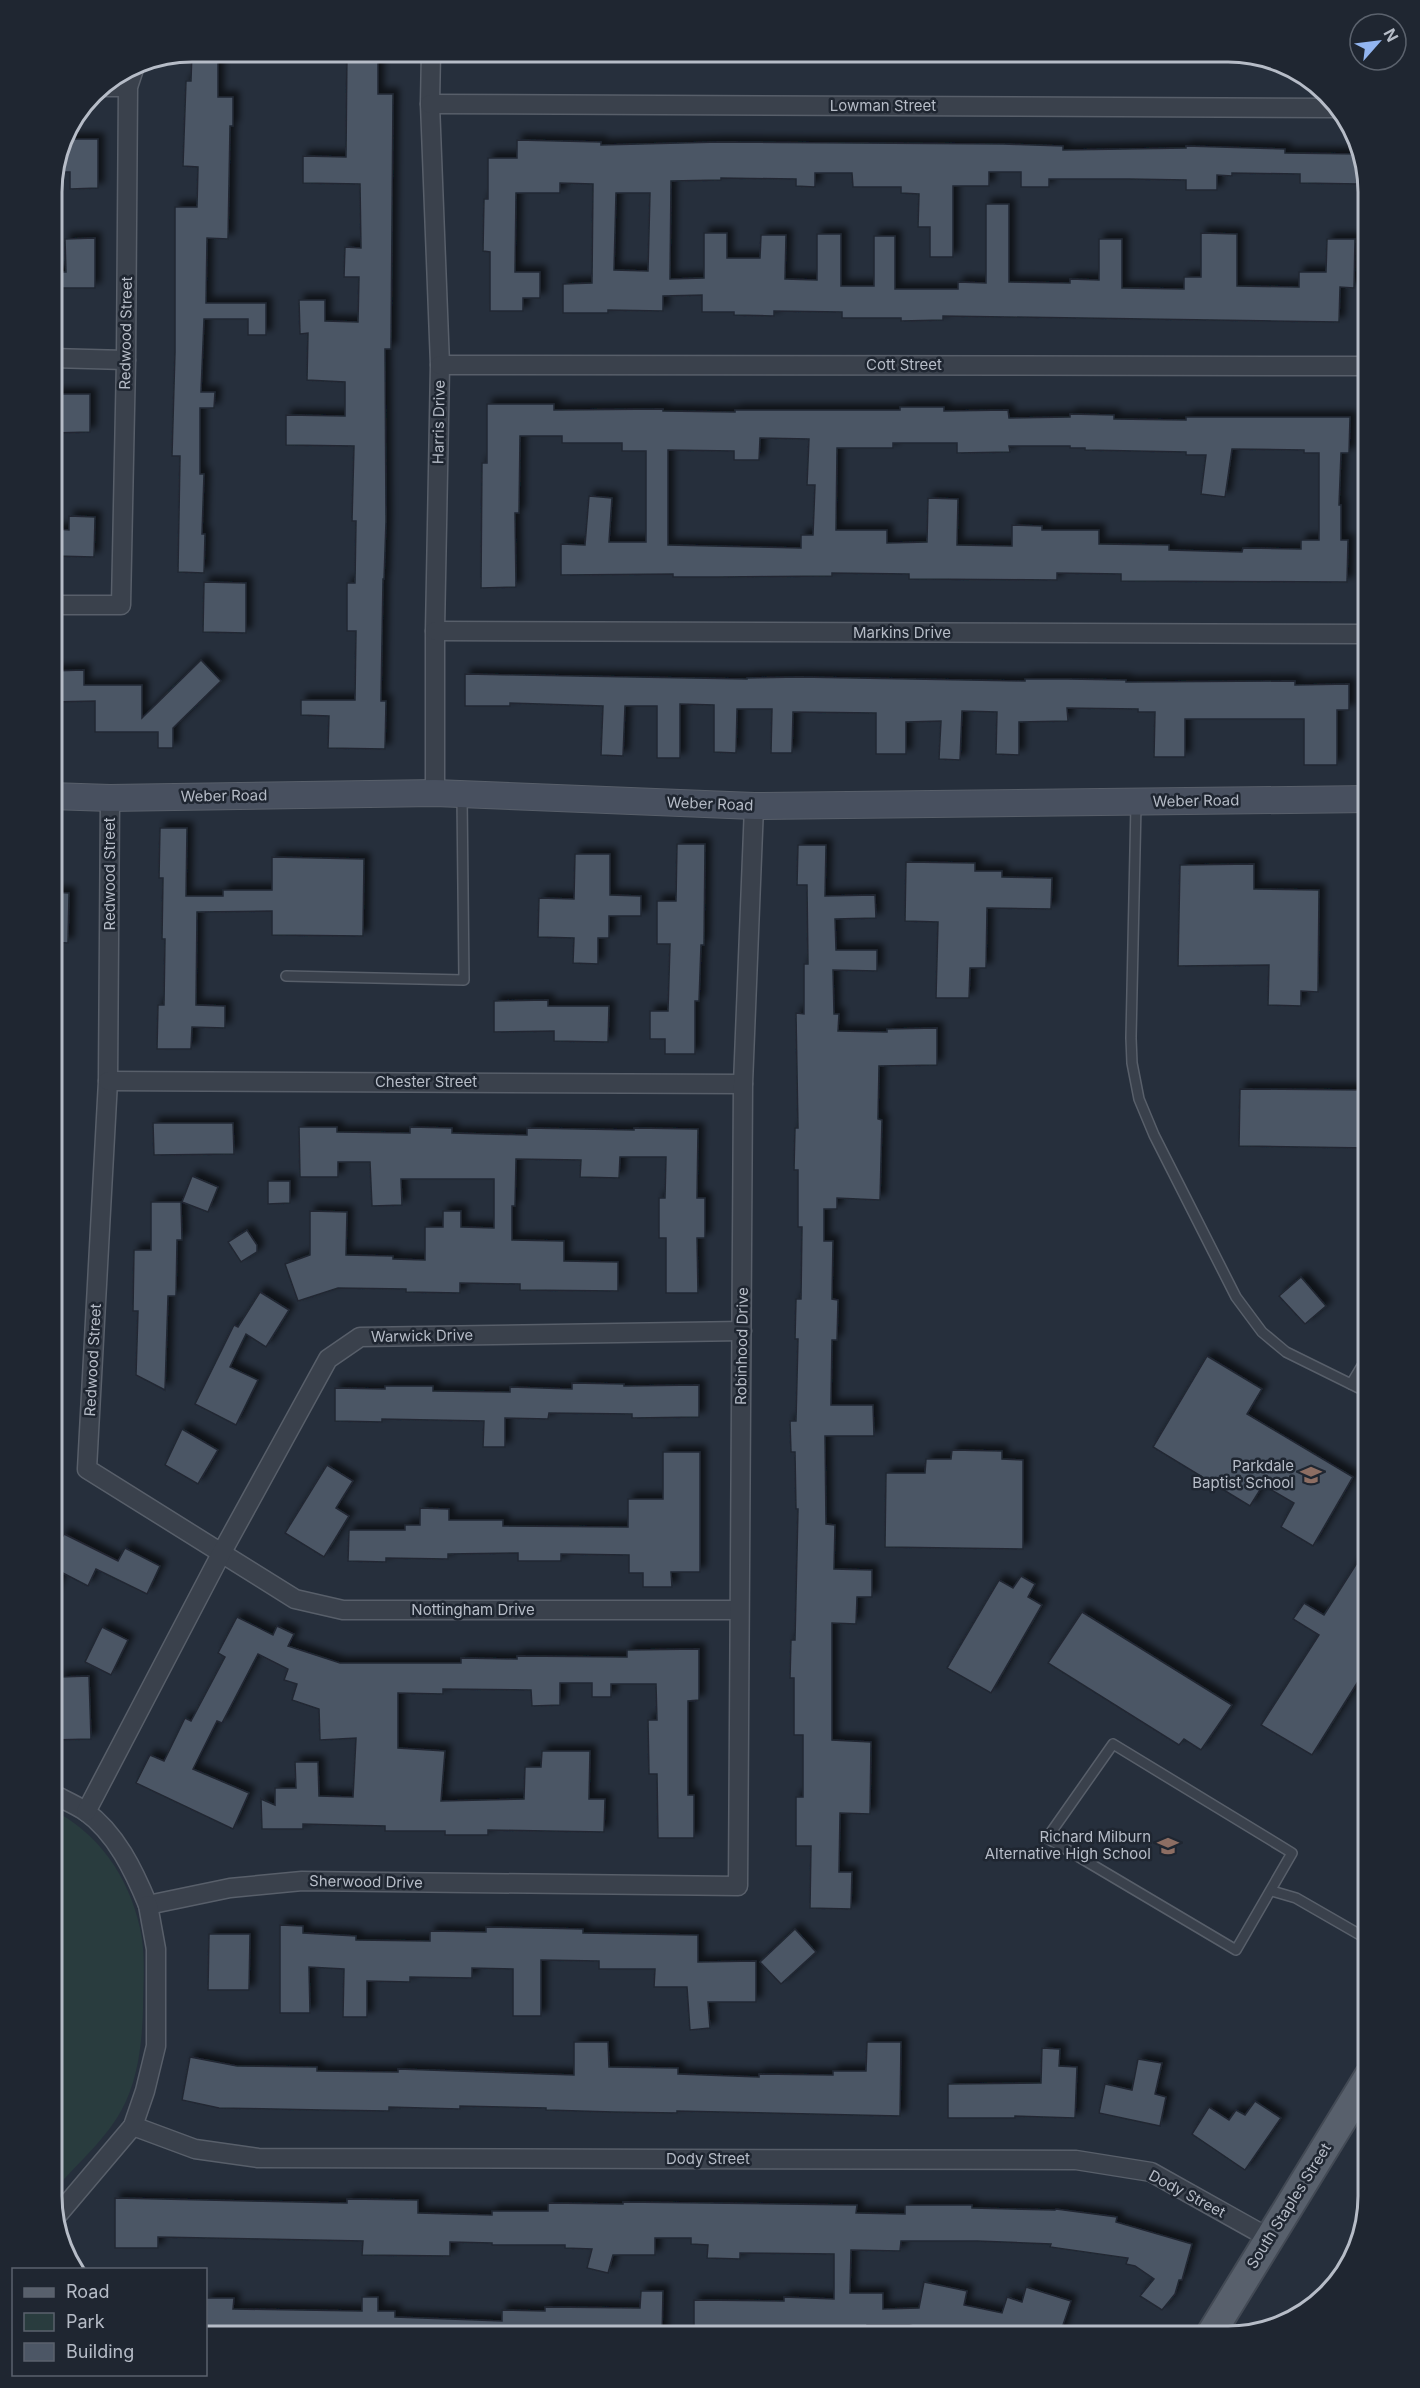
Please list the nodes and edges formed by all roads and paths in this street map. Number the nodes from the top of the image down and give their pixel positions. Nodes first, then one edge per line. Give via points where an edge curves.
1 (431, 62) edge
2 (132, 76) edge
3 (114, 87) edge
4 (128, 87) junction
5 (430, 104) junction
6 (1328, 108) edge
7 (62, 358) edge
8 (126, 360) junction
9 (440, 365) junction
10 (1358, 366) edge
11 (62, 605) edge
12 (435, 632) junction
13 (1358, 634) edge
14 (435, 792) junction
15 (462, 794) junction
16 (62, 796) edge
17 (110, 798) junction
18 (1358, 799) edge
19 (1136, 802) junction
20 (754, 806) junction
21 (286, 976) dead end
22 (108, 1081) junction
23 (743, 1084) junction
24 (742, 1331) junction
25 (1358, 1372) edge
26 (1351, 1384) junction
27 (1358, 1388) edge
28 (222, 1552) junction
29 (738, 1610) junction
30 (62, 1799) edge
31 (86, 1812) junction
32 (738, 1886) joint
33 (1272, 1891) junction
34 (148, 1905) junction
35 (1358, 1934) edge
36 (1358, 2094) edge
37 (133, 2126) junction
38 (63, 2209) edge
39 (1269, 2238) junction
40 (1216, 2326) edge

1 - 5 street, Harris Drive
2 - 4 street, Redwood Street
3 - 4 street
4 - 8 street, Redwood Street
5 - 6 street, Lowman Street
5 - 9 street, Harris Drive
7 - 8 street
8 - 11 street, Redwood Street via 121,605
9 - 10 street, Cott Street
9 - 12 street, Harris Drive
12 - 13 street, Markins Drive
12 - 14 street, Harris Drive
14 - 15 main road, Weber Road
14 - 17 main road, Weber Road
15 - 20 main road, Weber Road
15 - 21 lane via 464,980
16 - 17 main road, Weber Road
17 - 22 street, Redwood Street
18 - 19 main road, Weber Road
19 - 20 main road, Weber Road
19 - 26 lane via 1131,1038 1139,1099 1236,1297 1262,1332 1286,1352
20 - 23 street, Robinhood Drive
22 - 23 street, Chester Street
22 - 28 street, Redwood Street via 87,1469
23 - 24 street, Robinhood Drive
24 - 28 street, Warwick Drive via 360,1337 328,1359
24 - 29 street, Robinhood Drive
25 - 26 lane
26 - 27 lane
28 - 29 street, Nottingham Drive via 295,1599 343,1610
28 - 31 street
29 - 32 street, Robinhood Drive
30 - 31 street
31 - 34 street via 133,1869
32 - 34 street, Sherwood Drive via 302,1881 230,1888
33 - 33 lane via 1292,1852 1113,1744 1047,1838 1236,1950
33 - 35 lane via 1296,1898
34 - 37 street via 156,1949 156,2046
36 - 39 main road, South Staples Street
37 - 38 street
37 - 39 street, Dody Street via 195,2149 258,2158 1076,2160 1151,2172
39 - 40 main road, South Staples Street

